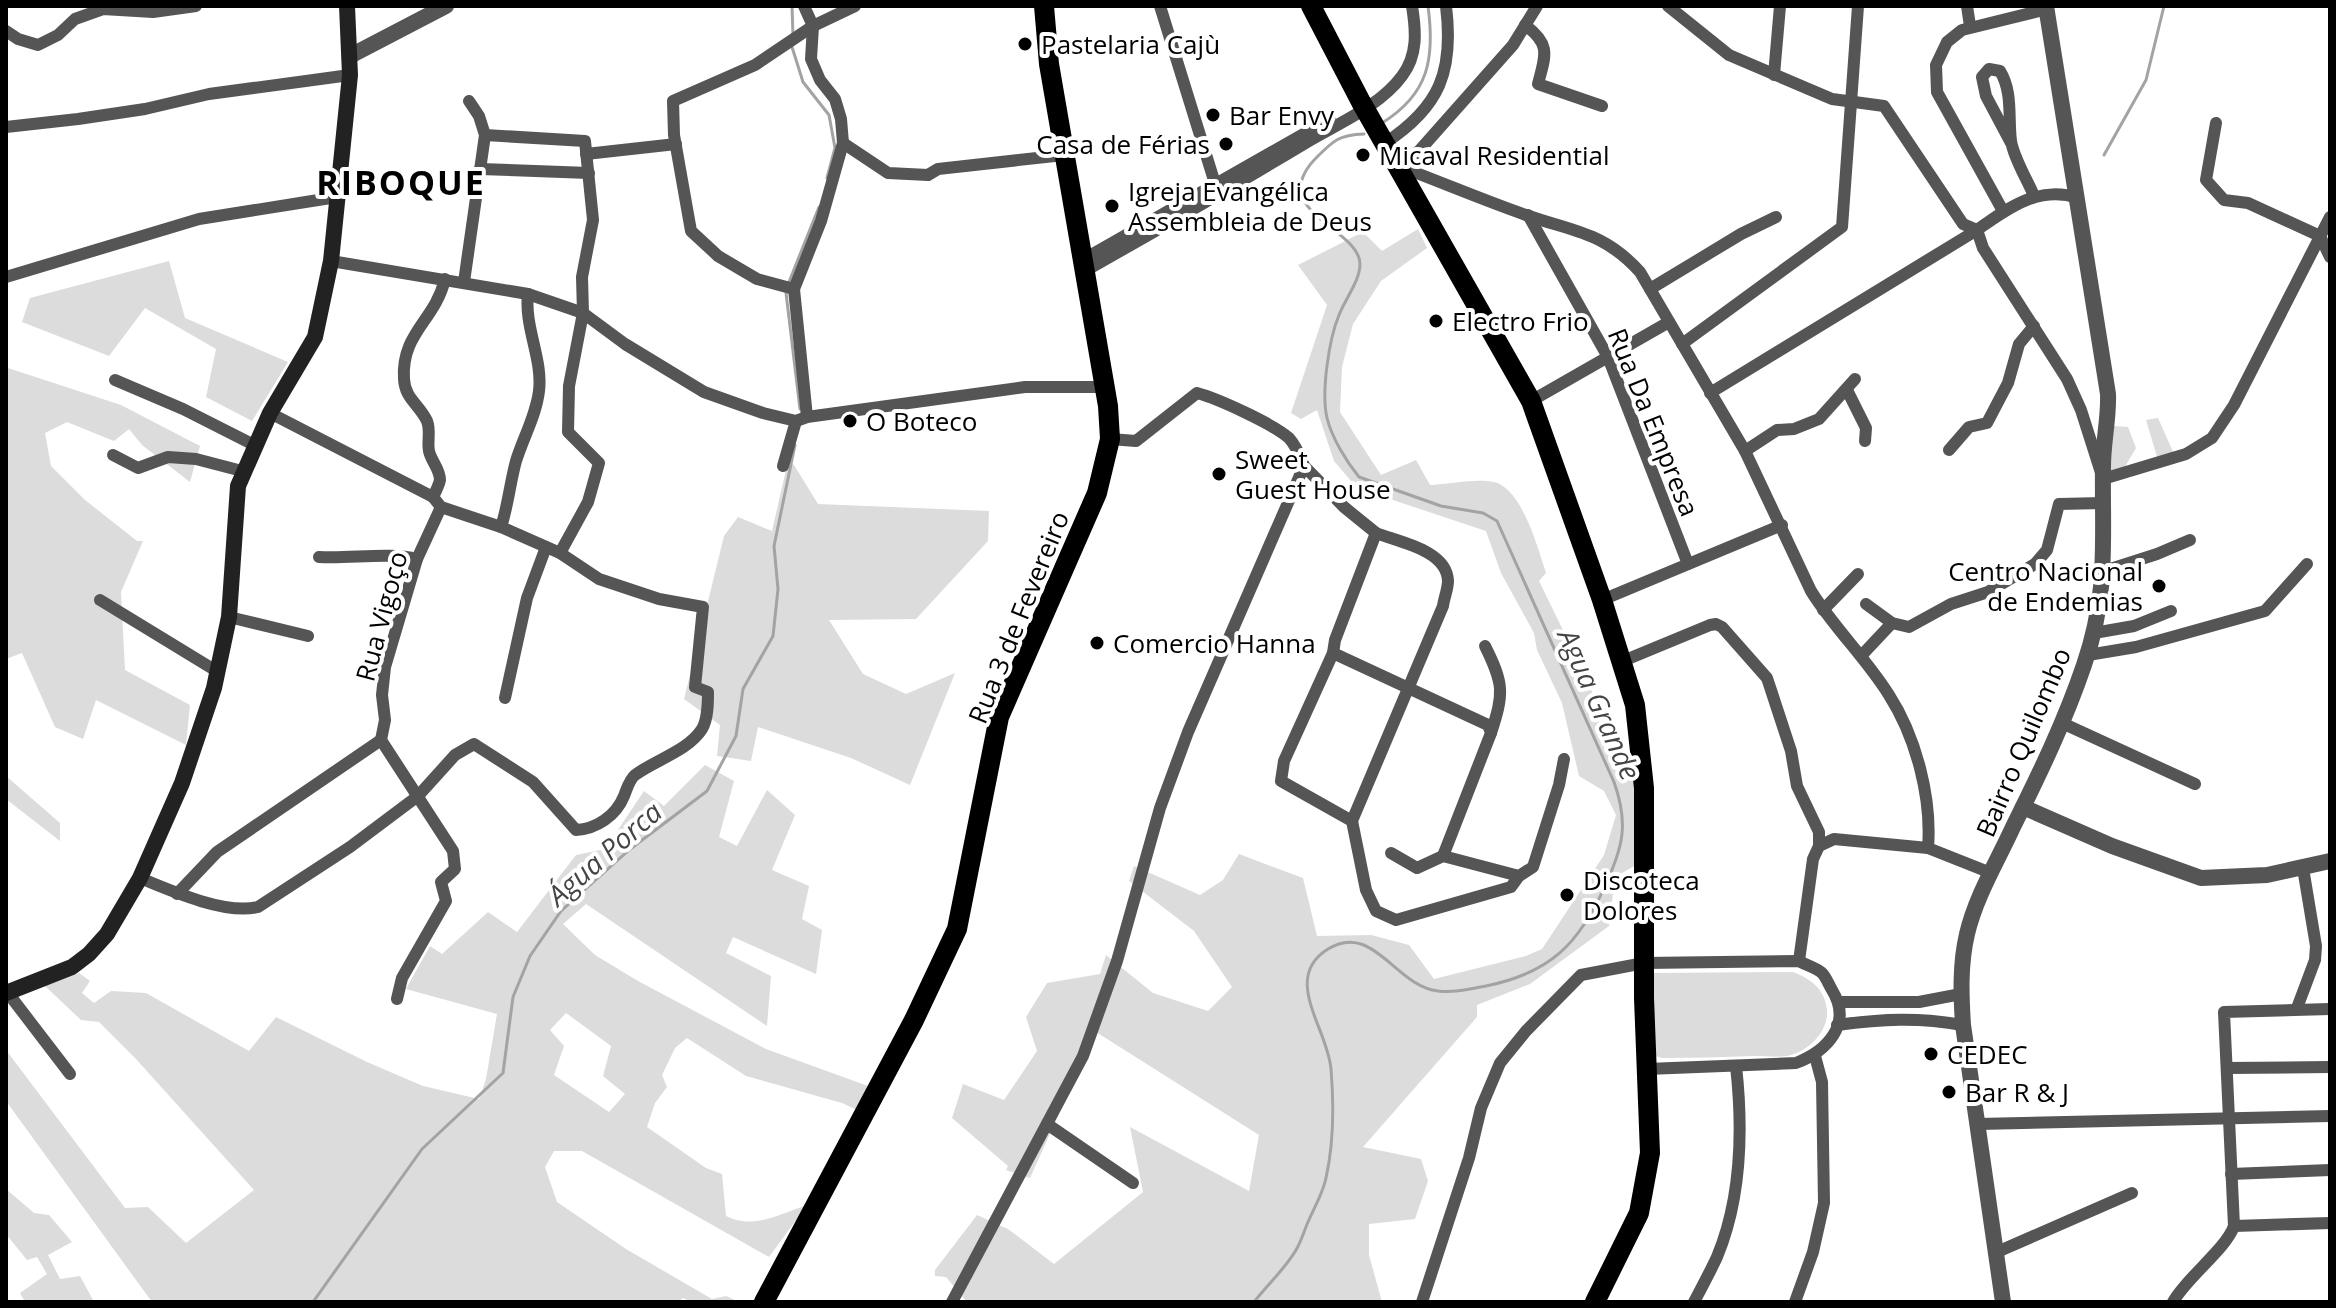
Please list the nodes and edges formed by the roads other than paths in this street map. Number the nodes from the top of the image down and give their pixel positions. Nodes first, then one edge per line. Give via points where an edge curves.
1 (196, 6) edge
2 (347, 6) edge
3 (446, 6) edge
4 (804, 6) edge
5 (855, 6) edge
6 (1044, 6) edge
7 (1160, 6) edge
8 (1311, 6) edge
9 (1412, 6) edge
10 (1446, 6) edge
11 (1537, 6) edge
12 (1668, 6) edge
13 (1780, 6) edge
14 (1858, 6) edge
15 (1967, 6) edge
16 (2046, 8) edge
17 (2027, 10) edge
18 (1525, 25) junction
19 (813, 26) junction
20 (1970, 26) junction
21 (6, 31) edge
22 (350, 56) junction
23 (350, 75) junction
24 (1774, 75) junction
25 (469, 101) dead end
26 (1852, 103) junction
27 (1363, 105) junction
28 (1602, 106) dead end
29 (2216, 123) dead end
30 (6, 127) edge
31 (485, 135) junction
32 (843, 143) junction
33 (1385, 143) junction
34 (2011, 143) junction
35 (676, 144) junction
36 (586, 154) junction
37 (1064, 155) junction
38 (1398, 166) junction
39 (480, 169) junction
40 (589, 173) junction
41 (1216, 190) junction
42 (2034, 196) junction
43 (337, 197) junction
44 (2078, 198) junction
45 (2003, 211) junction
46 (1528, 215) junction
47 (1776, 217) dead end
48 (2330, 217) edge
49 (1977, 230) junction
50 (2320, 236) junction
51 (2330, 257) edge
52 (331, 261) junction
53 (1085, 265) junction
54 (6, 277) edge
55 (445, 279) junction
56 (464, 282) junction
57 (794, 289) junction
58 (1650, 289) junction
59 (528, 294) junction
60 (583, 313) junction
61 (1669, 322) junction
62 (2034, 326) junction
63 (1682, 344) junction
64 (1608, 357) junction
65 (1855, 379) dead end
66 (115, 380) dead end
67 (1105, 387) junction
68 (1847, 390) junction
69 (1710, 393) junction
70 (1531, 401) junction
71 (270, 413) junction
72 (802, 419) junction
73 (1110, 439) junction
74 (1865, 441) dead end
75 (254, 445) junction
76 (1949, 450) dead end
77 (1745, 451) junction
78 (113, 455) dead end
79 (783, 466) dead end
80 (1304, 466) junction
81 (242, 471) junction
82 (2103, 479) junction
83 (437, 502) junction
84 (2103, 503) junction
85 (1782, 525) junction
86 (501, 527) junction
87 (1376, 533) junction
88 (2190, 540) dead end
89 (546, 547) junction
90 (560, 553) junction
91 (319, 557) dead end
92 (417, 559) junction
93 (1688, 564) junction
94 (2307, 564) dead end
95 (2104, 571) junction
96 (1858, 574) dead end
97 (100, 600) dead end
98 (1602, 600) junction
99 (1866, 604) dead end
100 (1823, 610) junction
101 (2171, 611) dead end
102 (229, 617) junction
103 (1892, 623) junction
104 (2094, 633) junction
105 (308, 636) dead end
106 (1485, 646) dead end
107 (1333, 653) junction
108 (2088, 655) junction
109 (1861, 656) junction
110 (1623, 661) junction
111 (218, 672) junction
112 (1409, 689) junction
113 (505, 698) dead end
114 (2062, 723) junction
115 (1491, 733) junction
116 (381, 740) junction
117 (1564, 759) dead end
118 (2195, 784) dead end
119 (418, 796) junction
120 (2023, 807) junction
121 (1352, 821) junction
122 (1819, 846) junction
123 (1928, 848) junction
124 (1391, 853) dead end
125 (1443, 856) junction
126 (2330, 861) edge
127 (2303, 868) junction
128 (1991, 873) junction
129 (1519, 876) junction
130 (140, 878) junction
131 (177, 894) junction
132 (2330, 941) edge
133 (2316, 946) junction
134 (1799, 961) junction
135 (1644, 963) junction
136 (7, 993) edge
137 (1961, 994) junction
138 (397, 999) dead end
139 (1839, 1002) junction
140 (2297, 1008) junction
141 (2330, 1009) edge
142 (1837, 1025) junction
143 (1963, 1025) junction
144 (1815, 1056) junction
145 (1736, 1066) junction
146 (2330, 1067) edge
147 (2227, 1068) junction
148 (1647, 1069) junction
149 (70, 1074) dead end
150 (2330, 1116) edge
151 (2227, 1118) junction
152 (1047, 1124) junction
153 (1978, 1124) junction
154 (2330, 1170) edge
155 (2231, 1174) junction
156 (1133, 1183) dead end
157 (2132, 1193) dead end
158 (2330, 1223) edge
159 (2234, 1226) junction
160 (1997, 1252) junction
161 (764, 1302) edge
162 (952, 1302) edge
163 (1422, 1302) edge
164 (1595, 1302) edge
165 (1694, 1302) edge
166 (1795, 1302) edge
167 (2003, 1302) edge
168 (2173, 1302) edge

1 - 21 street via 153,12 103,9 75,19 38,45
2 - 22 main road
3 - 22 street
4 - 19 street
5 - 19 street
6 - 37 main road, Rua 3 de Fevereiro
7 - 41 street
8 - 27 main road
9 - 27 street via 1413,54 1402,76 1379,99
10 - 33 street via 1449,52 1437,91 1419,117
11 - 18 street
12 - 24 street via 1729,55
13 - 24 street
14 - 26 street
15 - 20 street
16 - 17 street
16 - 44 street, Bairro Quilombo
17 - 20 street
18 - 28 street via 1544,46 1538,84
18 - 38 street via 1419,151
19 - 32 street via 811,59 835,99
19 - 35 street via 755,65 673,101
20 - 45 street via 1942,49 1935,83
22 - 23 main road
23 - 30 street
23 - 43 main road
24 - 26 street
25 - 31 street
26 - 49 street via 1884,106 1963,224
26 - 63 street via 1842,227
27 - 33 main road
27 - 41 street
29 - 50 street via 2206,180 2224,200 2248,203
31 - 36 street via 585,141
31 - 39 street
32 - 37 street via 888,173 928,175 938,169
32 - 57 street
33 - 38 main road
34 - 34 street via 2004,76 1989,69 1982,77 1983,90
34 - 42 street
35 - 36 street
35 - 57 street via 691,231 718,256 757,279
36 - 40 street
37 - 53 main road, Rua 3 de Fevereiro
38 - 46 street
38 - 70 main road
39 - 40 street
39 - 56 street
40 - 60 street via 593,220 582,277
41 - 53 street
42 - 44 street via 2058,193
42 - 45 street
43 - 52 main road
43 - 54 street via 199,219
44 - 82 street, Bairro Quilombo via 2108,394
45 - 49 street
46 - 58 street via 1597,237 1622,251
46 - 64 street, Rua Da Empresa
47 - 58 street
48 - 50 street
49 - 62 street via 1983,248
49 - 69 street
50 - 51 street
50 - 82 street via 2212,438 2186,454
52 - 55 street
52 - 71 main road via 315,337
53 - 67 main road, Rua 3 de Fevereiro
55 - 56 street
55 - 83 street via 403,362 405,391 429,428 430,455 440,475
56 - 59 street
57 - 72 street
58 - 61 street
59 - 60 street
59 - 86 street via 526,313 539,392
60 - 72 street via 704,392 763,413
60 - 90 street via 569,386 568,432 599,463 588,502
61 - 63 street
61 - 64 street
62 - 76 street via 2019,344 2008,383 1987,423 1969,427
62 - 82 street via 2081,410
63 - 69 street
64 - 70 street
64 - 93 street, Rua Da Empresa
65 - 68 street
66 - 75 street
67 - 72 street via 1025,387
67 - 73 main road, Rua 3 de Fevereiro
68 - 74 street via 1866,428
68 - 77 street via 1819,419 1777,430
69 - 77 street
70 - 98 main road
71 - 75 main road
71 - 83 street
72 - 79 street
73 - 80 street via 1136,441 1197,393 1287,436
73 - 161 main road, Rua 3 de Fevereiro via 1097,493 999,717 954,937
75 - 81 main road
77 - 85 street
78 - 81 street via 138,468 168,457
80 - 87 street
80 - 152 street via 1188,732 1083,1056
81 - 102 main road via 235,500
82 - 84 street, Bairro Quilombo
83 - 86 street
83 - 92 street, Rua Vigoço
84 - 95 street, Bairro Quilombo
84 - 103 street via 2059,504 2047,550 2035,564 1918,624
85 - 93 street
85 - 100 street
86 - 89 street
87 - 107 street
87 - 112 street via 1441,561 1448,579 1443,606
88 - 95 street
89 - 90 street
89 - 113 street via 527,598
90 - 119 street via 599,579 703,607 695,687 708,692 702,728 633,776 623,800 591,829 576,830 533,782 474,744 455,755
91 - 92 street
92 - 116 street, Rua Vigoço via 382,681
93 - 98 street
94 - 108 street via 2265,611
95 - 104 street, Bairro Quilombo
96 - 100 street
97 - 111 street
98 - 110 main road
99 - 103 street
100 - 109 street
101 - 104 street via 2134,626
102 - 105 street
102 - 111 main road
103 - 109 street
104 - 108 street, Bairro Quilombo
106 - 115 street via 1497,670 1502,699
107 - 112 street
107 - 121 street via 1284,761 1281,781
108 - 114 street, Bairro Quilombo
109 - 123 street via 1891,696 1913,748 1930,822
110 - 122 street via 1710,625 1722,627 1767,678 1797,786 1819,832
110 - 135 main road via 1635,705 1644,788
111 - 130 main road via 182,783
112 - 115 street via 1488,725
112 - 121 street
114 - 118 street
114 - 120 street, Bairro Quilombo
115 - 125 street
116 - 119 street
116 - 131 street via 217,852
117 - 129 street via 1533,867
119 - 131 street via 258,907 247,910
119 - 138 street via 453,851 455,869 441,882 446,901 402,978
120 - 127 street via 2201,878
120 - 128 street, Bairro Quilombo
121 - 129 street via 1366,890 1376,911 1396,920 1511,887
122 - 123 street via 1834,839
122 - 134 street
123 - 128 street
124 - 125 street via 1417,868
125 - 129 street
126 - 127 street
127 - 133 street
128 - 137 street, Bairro Quilombo via 1968,931
130 - 131 street
130 - 136 main road via 89,954 72,967
132 - 133 street
133 - 140 street
134 - 135 street
134 - 139 street via 1822,973
135 - 148 main road
135 - 163 street via 1581,975 1500,1063 1481,1108
136 - 149 street
137 - 139 street via 1919,1002
137 - 143 street, Bairro Quilombo
139 - 142 street
140 - 141 street
140 - 147 street via 2224,1012
142 - 143 street via 1889,1019
142 - 144 street via 1832,1040
143 - 153 street, Bairro Quilombo
144 - 145 street via 1796,1063
144 - 166 street via 1822,1082 1824,1203
145 - 148 street
145 - 165 street via 1740,1107 1733,1206
146 - 147 street
147 - 151 street
148 - 164 main road via 1650,1153 1639,1213
150 - 151 street
151 - 153 street
151 - 155 street
152 - 156 street
152 - 162 street
153 - 160 street, Bairro Quilombo
154 - 155 street
155 - 159 street
157 - 160 street
158 - 159 street
159 - 168 street
160 - 167 street, Bairro Quilombo

